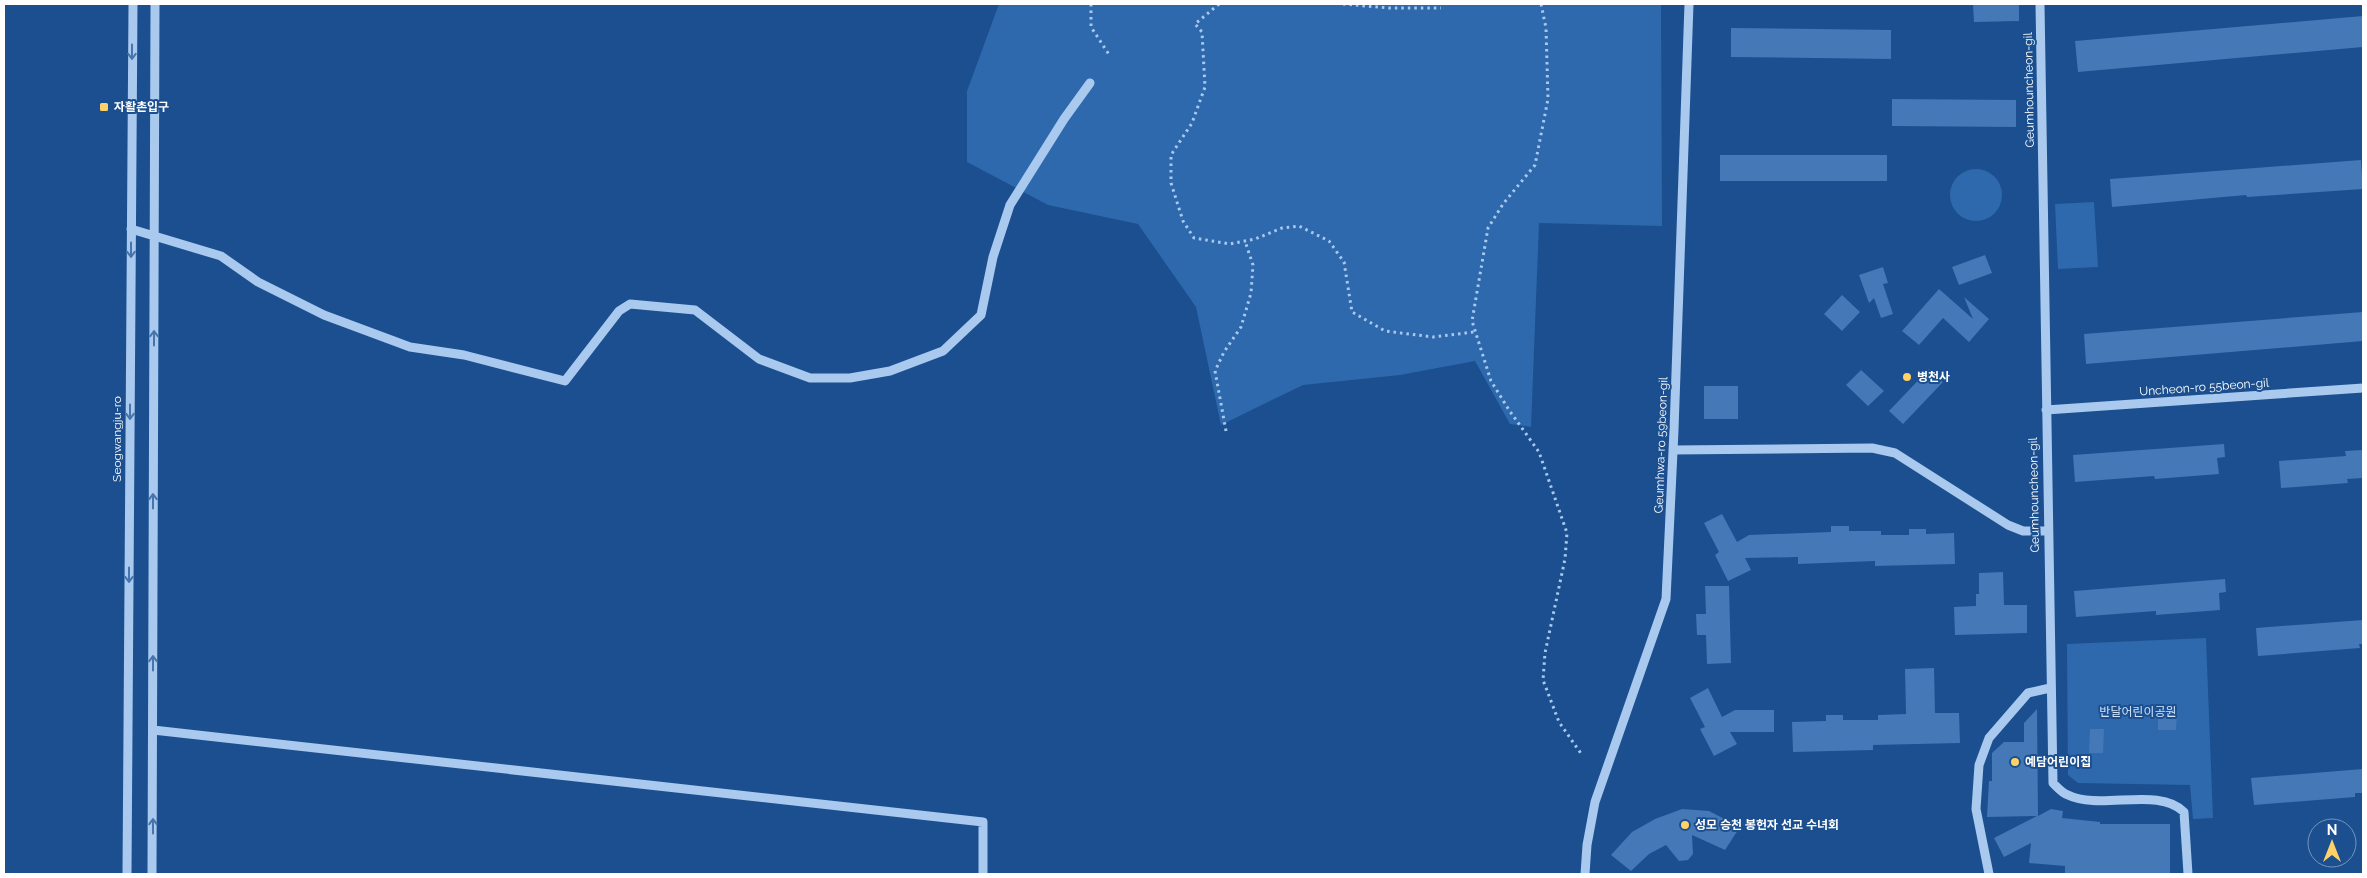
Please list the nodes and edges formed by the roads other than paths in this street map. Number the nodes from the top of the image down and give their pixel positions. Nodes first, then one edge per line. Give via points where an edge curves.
1 (133, 4) edge
2 (154, 4) edge
3 (1689, 4) edge
4 (2040, 4) edge
5 (1090, 83) dead end
6 (131, 229) junction
7 (154, 236) junction
8 (2363, 388) edge
9 (2046, 410) junction
10 (1673, 450) junction
11 (2047, 532) junction
12 (2050, 688) junction
13 (153, 730) junction
14 (127, 874) edge
15 (152, 874) edge
16 (983, 874) edge
17 (1586, 874) edge
18 (1989, 874) edge
19 (2188, 874) edge

1 -> 6 street, Seogwangju-ro
2 - 7 street
3 - 10 street, Geumhwa-ro 59beon-gil
4 - 9 street, Geumhouncheon-gil
5 - 7 street via 1064,118 1010,205 993,257 981,315 943,351 890,371 850,378 810,378 760,359 695,310 630,304 619,311 565,382 464,355 410,347 324,315 258,282 221,256
6 - 7 street
6 -> 14 street, Seogwangju-ro
13 -> 7 street
8 - 9 street, Uncheon-ro 55beon-gil
9 - 11 street, Geumhouncheon-gil
10 - 11 street via 1872,448 1895,453 2008,525 2023,531
10 - 17 street, Geumhwa-ro 59beon-gil via 1666,599 1595,802
11 - 12 street, Geumhouncheon-gil
12 - 18 street via 2028,693 1989,738 1979,765 1976,809
12 - 19 street, Geumhouncheon-gil via 2053,783 2068,796 2093,800 2164,800 2177,805 2184,812
15 -> 13 street
13 - 16 street via 983,822

